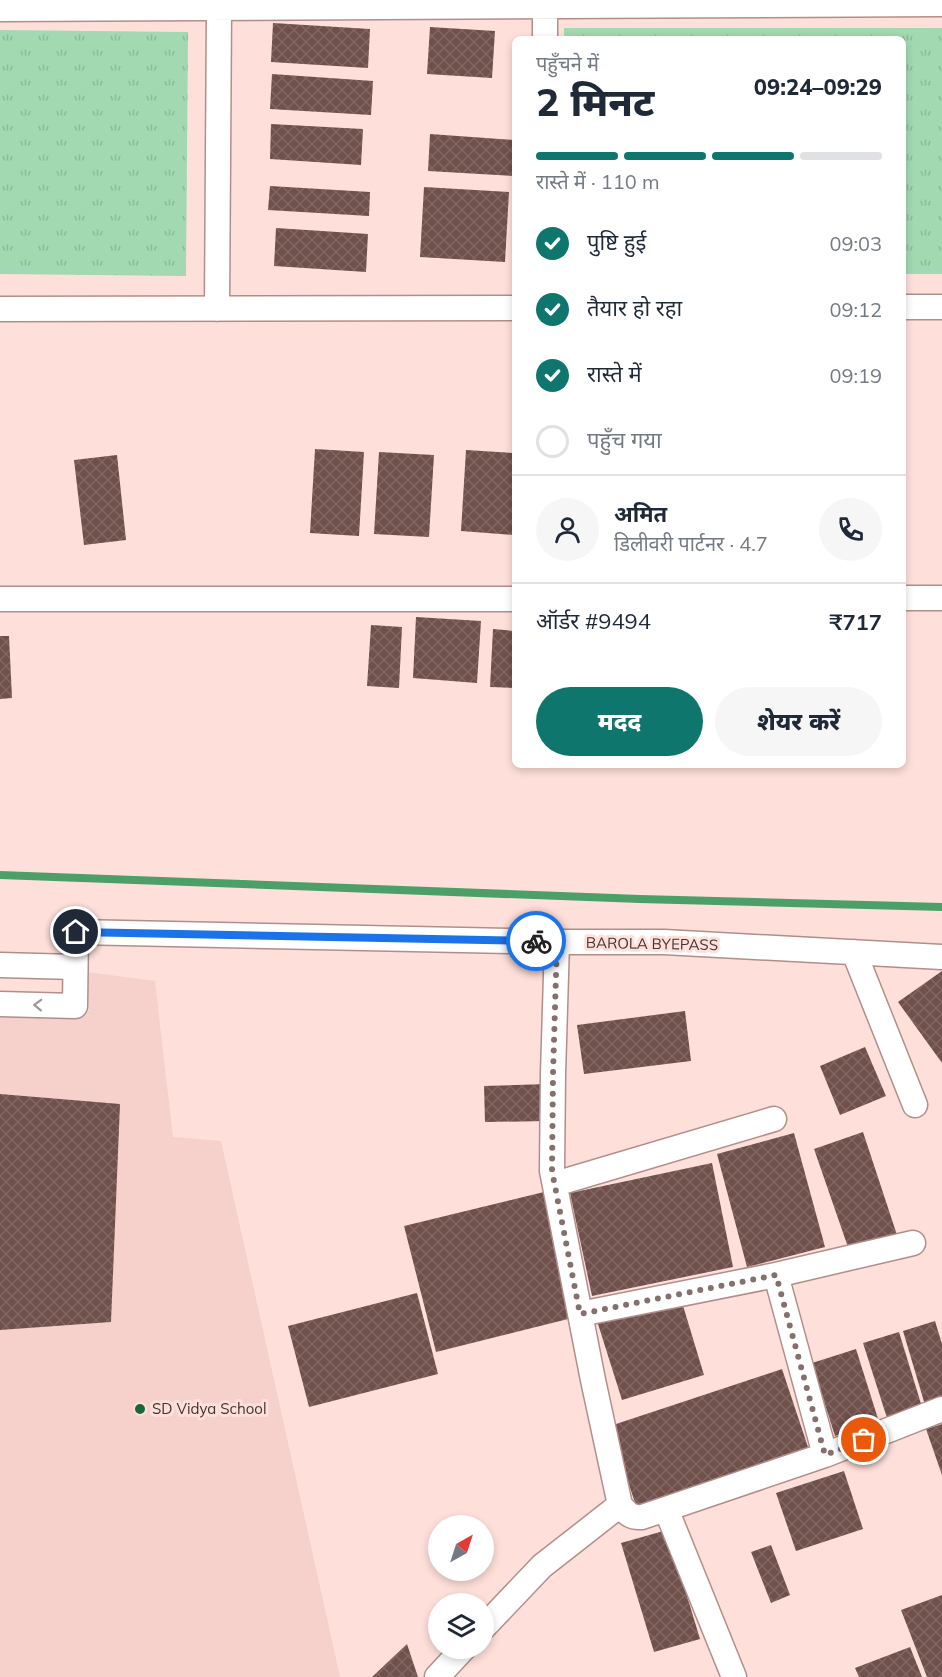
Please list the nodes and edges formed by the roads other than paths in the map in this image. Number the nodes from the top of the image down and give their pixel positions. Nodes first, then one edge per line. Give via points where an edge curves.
1 (545, 3) edge
2 (942, 4) edge
3 (219, 8) junction
4 (0, 9) edge
5 (545, 36) edge
6 (906, 307) edge
7 (942, 307) edge
8 (512, 308) edge
9 (0, 309) edge
10 (217, 309) junction
11 (906, 598) edge
12 (942, 598) edge
13 (0, 599) edge
14 (512, 599) edge
15 (557, 942) junction
16 (854, 952) junction
17 (942, 957) edge
18 (0, 965) edge
19 (75, 967) junction
20 (0, 1004) edge
21 (915, 1105) dead end
22 (774, 1119) dead end
23 (555, 1184) junction
24 (913, 1243) dead end
25 (776, 1275) junction
26 (580, 1314) junction
27 (942, 1409) edge
28 (825, 1455) junction
29 (620, 1505) junction
30 (666, 1509) junction
31 (494, 1616) edge
32 (454, 1659) edge
33 (437, 1677) edge
34 (734, 1677) edge

1 - 2 street
1 - 3 street
1 - 5 street
3 - 4 street
3 - 10 street
6 - 7 street
8 - 10 street
9 - 10 street
11 - 12 street
13 - 14 street
15 - 16 street, BAROLA BYEPASS via 664,942
15 - 19 street, BAROLA BYEPASS via 76,932
15 - 23 street via 552,1085
16 - 17 street, BAROLA BYEPASS
16 - 21 street
18 - 19 street
19 -> 20 street, BAROLA BYEPASS via 75,1006
22 - 23 street
23 - 26 street
24 - 25 street
25 - 26 street
25 - 28 street
26 - 29 street
27 - 28 street
28 - 30 street
29 - 30 street via 634,1518
29 - 31 street via 542,1566
30 - 34 street
32 - 33 street

